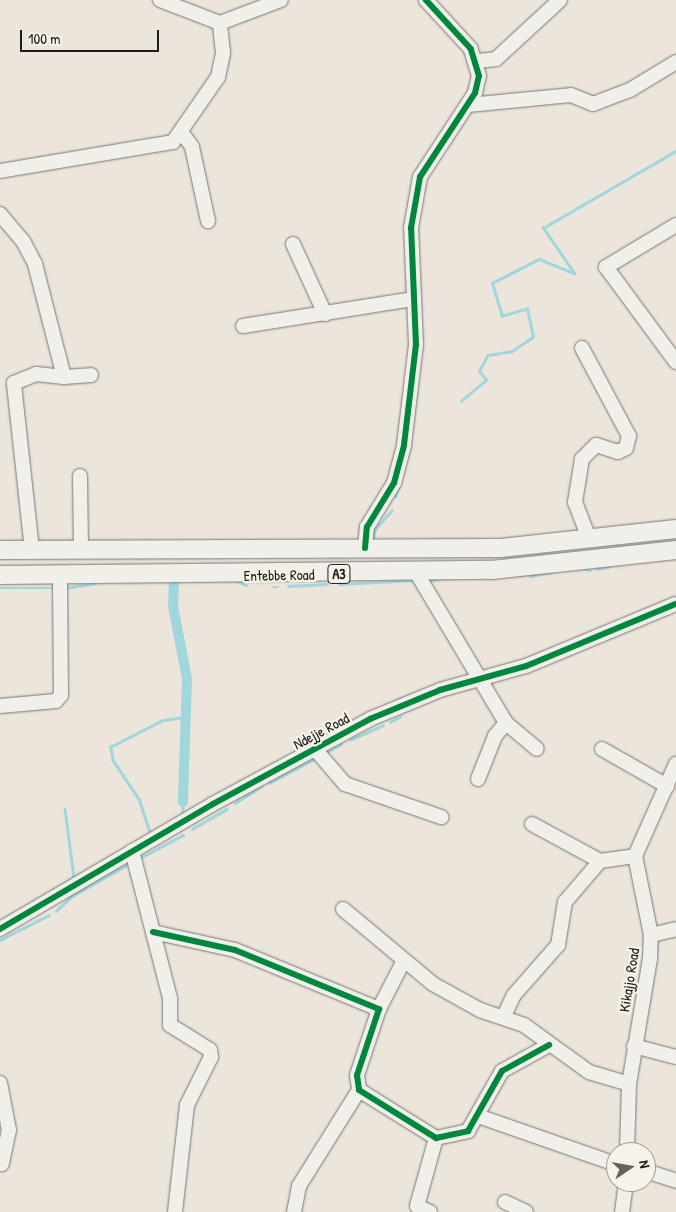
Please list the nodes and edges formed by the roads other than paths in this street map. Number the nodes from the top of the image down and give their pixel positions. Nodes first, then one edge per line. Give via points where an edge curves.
1 (160, 0) edge
2 (280, 0) edge
3 (426, 0) edge
4 (560, 0) edge
5 (220, 23) junction
6 (478, 61) junction
7 (676, 62) edge
8 (468, 105) junction
9 (182, 133) junction
10 (0, 171) edge
11 (0, 214) edge
12 (208, 221) dead end
13 (676, 225) edge
14 (293, 244) dead end
15 (414, 299) junction
16 (325, 314) junction
17 (243, 326) dead end
18 (582, 348) dead end
19 (676, 362) edge
20 (91, 375) dead end
21 (64, 377) junction
22 (80, 476) dead end
23 (676, 529) edge
24 (595, 540) junction
25 (365, 548) junction
26 (0, 550) edge
27 (32, 550) junction
28 (81, 550) junction
29 (676, 550) edge
30 (416, 572) junction
31 (0, 575) edge
32 (60, 576) junction
33 (676, 604) edge
34 (482, 679) junction
35 (0, 706) edge
36 (506, 723) junction
37 (314, 748) junction
38 (537, 749) dead end
39 (602, 749) dead end
40 (676, 764) edge
41 (478, 779) dead end
42 (667, 786) junction
43 (441, 817) dead end
44 (532, 824) dead end
45 (132, 851) junction
46 (635, 856) junction
47 (600, 861) junction
48 (343, 909) dead end
49 (0, 929) edge
50 (676, 929) edge
51 (153, 932) junction
52 (651, 935) junction
53 (403, 962) junction
54 (379, 1009) junction
55 (504, 1016) junction
56 (549, 1045) junction
57 (634, 1046) junction
58 (676, 1056) edge
59 (0, 1083) edge
60 (629, 1084) junction
61 (359, 1090) junction
62 (478, 1116) junction
63 (436, 1138) junction
64 (627, 1142) edge
65 (606, 1161) edge
66 (2, 1164) dead end
67 (656, 1174) edge
68 (676, 1181) edge
69 (625, 1192) edge
70 (505, 1202) dead end
71 (416, 1209) edge
72 (175, 1212) edge
73 (294, 1212) edge
74 (430, 1212) edge
75 (526, 1212) edge
76 (622, 1212) edge

1 - 5 street
2 - 5 street
3 - 6 street
4 - 6 street via 496,59
5 - 9 street via 222,64
6 - 8 street via 475,93
7 - 8 street via 604,102 548,96
8 - 15 street via 420,176 411,228
9 - 10 street via 173,142 153,148
9 - 12 street via 192,147
11 - 21 street via 24,243 35,264
13 - 19 street via 606,267
14 - 16 street
15 - 16 street
15 - 25 street via 415,358 401,463 388,496 366,527
16 - 17 street
18 - 24 street via 630,436 626,448 618,452 596,445 582,459 575,502 588,536
20 - 21 street
21 - 27 street via 36,374 14,383
22 - 28 street
23 - 24 main road, Entebbe Road / A3
24 - 25 main road, Entebbe Road / A3 via 501,548
25 - 28 main road, Entebbe Road / A3
26 - 27 main road, Entebbe Road / A3
27 - 28 main road, Entebbe Road / A3
29 - 30 main road, Entebbe Road / A3 via 587,563
30 - 32 main road, Entebbe Road / A3
30 - 34 street
31 - 32 main road, Entebbe Road / A3
32 - 35 street via 61,695 56,701
33 - 34 street, Ndejje Road via 526,666
34 - 36 street
34 - 37 street, Ndejje Road via 423,697
36 - 38 street
36 - 41 street via 495,736
37 - 43 street via 345,784
37 - 45 street, Ndejje Road
39 - 42 street
40 - 42 street
42 - 46 street
44 - 47 street
45 - 49 street, Ndejje Road
45 - 51 street
46 - 47 street
46 - 52 street, Kikajjo Road
47 - 55 street via 565,902 558,945 514,995
48 - 53 street
50 - 52 street
51 - 54 street via 235,950
51 - 72 street via 170,998 170,1025 210,1050 211,1057 187,1105
52 - 57 street, Kikajjo Road
53 - 54 street
53 - 55 street via 457,999
54 - 61 street via 357,1075
55 - 56 street via 524,1025
56 - 60 street via 589,1072
56 - 62 street via 502,1071
57 - 58 street
57 - 60 street, Kikajjo Road
59 - 66 street via 9,1130
60 - 64 street, Kikajjo Road
61 - 63 street
61 - 73 street via 300,1186
62 - 63 street via 460,1136
62 - 65 street
63 - 71 street
67 - 68 street
69 - 76 street
70 - 75 street
71 - 74 street

